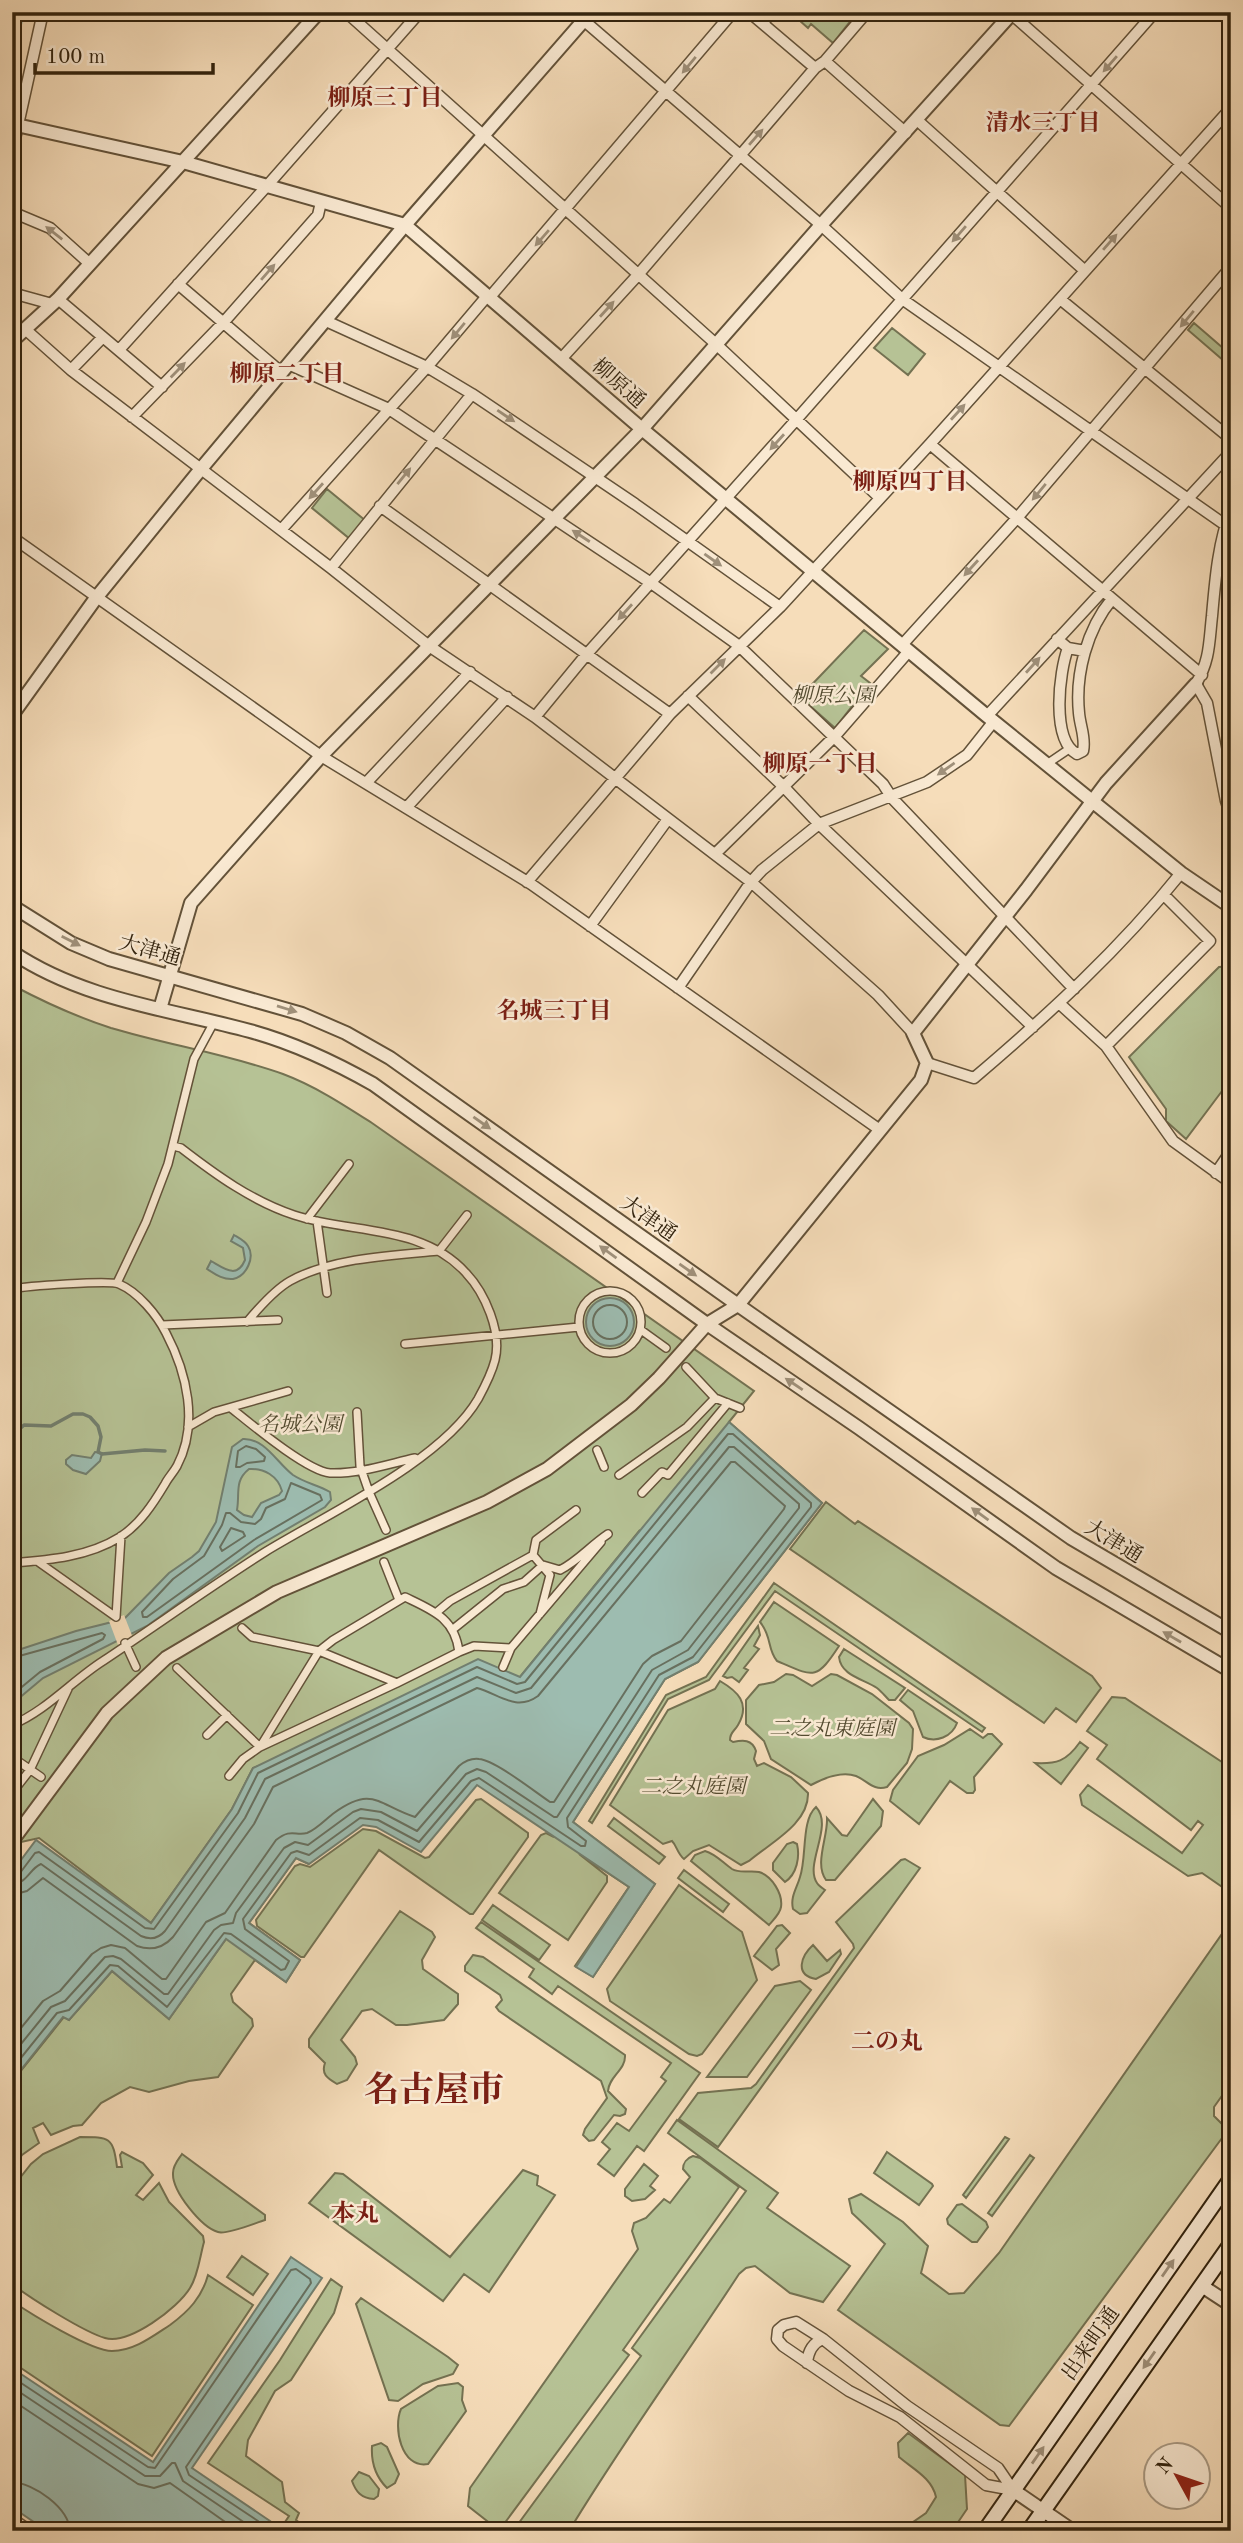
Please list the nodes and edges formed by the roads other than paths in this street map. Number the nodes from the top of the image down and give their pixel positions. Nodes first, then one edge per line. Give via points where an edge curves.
1 (43, 12) edge
2 (319, 12) edge
3 (346, 12) edge
4 (420, 12) edge
5 (733, 12) edge
6 (749, 12) edge
7 (773, 12) edge
8 (867, 12) edge
9 (1154, 12) edge
10 (1011, 13) edge
11 (582, 15) edge
12 (762, 23) junction
13 (387, 50) junction
14 (825, 61) junction
15 (815, 68) junction
16 (1090, 86) junction
17 (666, 93) junction
18 (1231, 108) edge
19 (917, 120) junction
20 (15, 124) edge
21 (906, 132) junction
22 (483, 136) junction
23 (12, 152) edge
24 (740, 155) junction
25 (183, 162) junction
26 (1179, 163) junction
27 (266, 187) junction
28 (996, 193) junction
29 (321, 201) junction
30 (1231, 208) edge
31 (566, 210) junction
32 (12, 212) edge
33 (405, 225) junction
34 (821, 225) junction
35 (90, 264) junction
36 (1231, 267) edge
37 (1084, 271) junction
38 (637, 276) junction
39 (178, 284) junction
40 (12, 293) edge
41 (489, 296) junction
42 (902, 299) junction
43 (1060, 299) junction
44 (55, 302) junction
45 (326, 320) junction
46 (223, 323) junction
47 (25, 329) junction
48 (103, 337) junction
49 (12, 341) edge
50 (716, 345) junction
51 (119, 350) junction
52 (561, 359) junction
53 (427, 367) junction
54 (999, 367) junction
55 (284, 368) junction
56 (1145, 368) junction
57 (71, 369) junction
58 (162, 387) junction
59 (472, 394) junction
60 (389, 409) junction
61 (132, 417) junction
62 (796, 420) junction
63 (642, 429) junction
64 (1091, 431) junction
65 (435, 437) junction
66 (1231, 439) edge
67 (930, 444) junction
68 (1231, 452) edge
69 (200, 470) junction
70 (594, 478) junction
71 (880, 497) junction
72 (726, 499) junction
73 (1187, 500) junction
74 (380, 506) junction
75 (1231, 510) edge
76 (1017, 518) junction
77 (554, 519) junction
78 (1228, 527) edge
79 (281, 530) junction
80 (12, 537) edge
81 (688, 542) junction
82 (331, 568) junction
83 (812, 570) junction
84 (650, 583) junction
85 (488, 585) junction
86 (1102, 591) junction
87 (96, 598) junction
88 (1112, 599) junction
89 (780, 607) junction
90 (1057, 639) junction
91 (738, 645) junction
92 (429, 646) junction
93 (905, 648) junction
94 (1068, 648) junction
95 (1085, 651) junction
96 (586, 655) junction
97 (470, 672) junction
98 (1199, 679) junction
99 (688, 696) junction
100 (507, 697) junction
101 (670, 714) junction
102 (12, 715) edge
103 (535, 717) junction
104 (991, 719) junction
105 (835, 736) junction
106 (1069, 750) junction
107 (321, 756) junction
108 (1047, 764) junction
109 (614, 778) junction
110 (367, 782) junction
111 (783, 786) junction
112 (892, 798) junction
113 (1094, 802) junction
114 (407, 807) junction
115 (1231, 816) edge
116 (668, 819) junction
117 (819, 824) junction
118 (715, 855) junction
119 (1181, 873) junction
120 (527, 882) junction
121 (751, 883) junction
122 (1164, 895) junction
123 (12, 906) edge
124 (1231, 907) edge
125 (1005, 917) junction
126 (590, 926) junction
127 (12, 952) edge
128 (967, 964) junction
129 (170, 976) junction
130 (678, 988) junction
131 (1074, 989) junction
132 (1059, 1004) junction
133 (160, 1009) junction
134 (214, 1022) junction
135 (1033, 1027) junction
136 (914, 1033) junction
137 (1105, 1046) junction
138 (927, 1063) junction
139 (880, 1130) junction
140 (173, 1146) junction
141 (1231, 1151) edge
142 (349, 1164) dead end
143 (1216, 1173) junction
144 (1231, 1183) edge
145 (467, 1215) dead end
146 (307, 1219) junction
147 (317, 1221) junction
148 (439, 1251) junction
149 (323, 1269) junction
150 (611, 1282) dead end
151 (117, 1283) junction
152 (12, 1289) edge
153 (603, 1292) junction
154 (327, 1293) dead end
155 (738, 1305) junction
156 (278, 1320) dead end
157 (247, 1322) junction
158 (707, 1324) junction
159 (162, 1325) junction
160 (579, 1326) junction
161 (640, 1330) junction
162 (496, 1334) junction
163 (405, 1345) dead end
164 (666, 1348) dead end
165 (686, 1367) dead end
166 (288, 1391) dead end
167 (715, 1398) junction
168 (728, 1403) junction
169 (231, 1408) junction
170 (740, 1408) dead end
171 (357, 1412) dead end
172 (188, 1427) junction
173 (597, 1450) dead end
174 (419, 1458) junction
175 (604, 1467) dead end
176 (361, 1469) junction
177 (619, 1475) dead end
178 (369, 1492) junction
179 (642, 1493) dead end
180 (576, 1510) dead end
181 (386, 1530) dead end
182 (121, 1536) junction
183 (533, 1555) junction
184 (36, 1560) junction
185 (384, 1562) dead end
186 (12, 1563) edge
187 (542, 1565) junction
188 (399, 1600) junction
189 (437, 1612) junction
190 (540, 1614) junction
191 (242, 1628) dead end
192 (452, 1630) junction
193 (1231, 1632) edge
194 (126, 1644) junction
195 (511, 1648) junction
196 (319, 1651) junction
197 (459, 1651) junction
198 (136, 1667) dead end
199 (503, 1667) dead end
200 (177, 1668) dead end
201 (1231, 1671) edge
202 (397, 1683) junction
203 (69, 1686) junction
204 (227, 1715) junction
205 (12, 1725) edge
206 (207, 1735) dead end
207 (260, 1747) junction
208 (12, 1757) edge
209 (30, 1770) junction
210 (229, 1776) dead end
211 (41, 1777) dead end
212 (12, 1793) edge
213 (12, 1841) edge
214 (1231, 2179) edge
215 (1231, 2244) edge
216 (1202, 2286) junction
217 (1231, 2305) edge
218 (823, 2339) junction
219 (807, 2363) junction
220 (1013, 2490) junction
221 (1043, 2510) junction
222 (12, 2519) edge
223 (30, 2531) edge
224 (985, 2531) edge
225 (1029, 2531) edge
226 (1073, 2531) edge

1 - 20 street
2 - 25 street
3 - 13 street
4 - 13 street
5 -> 17 street
6 - 12 street
7 - 12 street
8 - 14 street
9 -> 16 street
10 - 16 street
10 - 19 street
11 - 17 street
11 - 22 street
12 - 15 street
13 - 22 street
13 - 27 street
14 - 15 street
14 - 21 street
24 -> 15 street
16 - 26 street
16 - 28 street
17 - 24 street
17 - 31 street
18 - 26 street
19 - 21 street
19 - 28 street
20 - 23 street
20 - 25 street, 柳原通
21 - 34 street
22 - 31 street
22 - 33 street
24 - 34 street
24 - 38 street
25 - 27 street, 柳原通
25 - 35 street
26 - 30 street
37 -> 26 street
27 - 29 street, 柳原通
27 - 39 street
28 - 37 street
28 -> 42 street
29 - 33 street, 柳原通
46 -> 29 street via 318,215
31 - 38 street
31 -> 41 street
35 -> 32 street via 50,228
33 - 41 street, 柳原通
33 - 45 street
34 - 42 street
34 - 50 street
35 - 44 street
36 -> 56 street
37 - 43 street
38 - 50 street
52 -> 38 street
39 - 46 street
39 - 51 street
40 - 44 street
41 - 52 street, 柳原通
41 -> 53 street
42 - 54 street
42 - 62 street
43 - 54 street
43 - 56 street
44 - 47 street
44 - 48 street
45 - 53 street
45 - 55 street
46 - 55 street
58 -> 46 street
47 - 49 street
47 - 57 street
48 - 51 street
48 - 57 street
50 - 62 street
50 - 63 street
51 - 58 street
52 - 63 street, 柳原通
53 - 59 street
53 - 60 street
54 - 64 street
67 -> 54 street
55 - 60 street
55 - 69 street
56 - 64 street
56 - 66 street
57 - 61 street
58 - 61 street
59 - 65 street
59 -> 70 street
60 - 65 street
60 -> 79 street
61 - 69 street
62 - 71 street
62 -> 72 street
63 - 70 street
63 - 72 street, 柳原通
64 - 73 street
64 -> 76 street
74 -> 65 street
65 - 77 street
67 - 71 street
67 - 76 street
68 - 73 street
69 - 79 street
69 - 87 street
70 - 77 street
70 - 81 street
71 - 83 street
72 - 81 street
72 - 83 street, 柳原通
73 - 78 street
73 - 86 street
74 - 82 street
74 - 85 street
75 - 78 street
76 - 86 street
76 -> 93 street
84 -> 77 street
77 - 85 street
78 - 98 street via 1209,654
79 - 82 street
80 - 87 street
81 - 84 street
81 -> 89 street
82 - 92 street
83 - 89 street
83 - 93 street, 柳原通
84 - 91 street
84 -> 96 street
85 - 92 street
85 - 96 street
86 - 88 street
86 - 90 street
87 - 102 street
87 - 107 street
88 - 95 street
88 - 98 street
89 - 91 street
90 - 94 street
104 -> 90 street
99 -> 91 street
91 - 105 street
92 - 97 street
92 - 107 street
93 - 104 street, 柳原通
93 - 105 street
94 - 95 street
94 - 106 street via 1060,713
95 - 106 street via 1079,693 1085,743 1077,754
96 - 101 street
96 - 103 street
97 - 100 street
97 - 110 street
98 - 113 street
98 - 115 street
99 - 101 street
99 - 111 street
100 - 103 street
100 - 114 street
101 - 109 street
103 - 109 street
104 - 108 street, 柳原通
104 -> 112 street via 967,755 927,782
105 - 111 street
105 - 112 street
106 - 108 street
107 - 110 street
107 - 129 street via 191,903
108 - 113 street, 柳原通
109 - 116 street
109 - 120 street
110 - 114 street
111 - 117 street
111 - 118 street
112 - 117 street
112 - 125 street
113 - 119 street, 柳原通
113 - 125 street
114 - 120 street
116 - 118 street
116 - 126 street
117 - 121 street
117 - 128 street
118 - 121 street
119 - 122 street
119 - 124 street, 柳原通
120 - 126 street
121 - 130 street
121 - 136 street via 878,995
122 - 131 street
122 - 137 street via 1209,941
123 -> 129 street, 大津通 via 71,943
125 - 128 street
125 - 131 street
126 - 130 street
127 - 133 street via 94,992
128 - 135 street
128 - 136 street
129 - 133 street
129 -> 155 street, 大津通 via 302,1014 390,1058
130 - 139 street
131 - 132 street
132 - 135 street
132 - 137 street
133 - 134 street
134 - 140 street via 194,1059
158 -> 134 street via 373,1084 291,1044
135 - 138 street via 974,1078
136 - 138 street
137 - 143 street via 1173,1141
138 - 139 street via 921,1080
139 - 155 street
140 - 146 street via 247,1194
140 - 151 street via 146,1222
141 - 143 street
142 - 146 street
143 - 144 street
145 - 148 street
146 - 147 street
147 - 148 street via 398,1235
147 - 149 street
148 - 149 street
148 - 162 street via 477,1286
149 - 154 street
149 - 157 street via 280,1288
150 - 153 street
151 - 152 street
151 - 159 street via 138,1297
153 - 160 street via 587,1301
153 - 161 street via 619,1292 634,1302
155 - 158 street
155 - 193 street, 大津通 via 1071,1538
156 - 157 street
157 - 159 street
201 -> 158 street via 1056,1568
158 - 213 street via 631,1405 547,1469 487,1502 277,1592 166,1658 107,1713
159 - 172 street via 183,1371
160 - 161 street via 588,1345 608,1354 629,1348
160 - 162 street
161 - 164 street
162 - 163 street
162 - 174 street via 496,1360 478,1399 450,1433
165 - 167 street
166 - 169 street
167 - 168 street
167 - 177 street via 687,1427
168 - 170 street
168 - 179 street via 668,1475 662,1472
169 - 172 street
169 - 176 street via 316,1469 329,1473
171 - 176 street
172 - 182 street via 177,1466 141,1519
173 - 175 street
174 - 176 street
174 - 178 street
176 - 178 street
178 - 181 street
178 - 194 street via 264,1553
180 - 183 street via 536,1541
182 - 184 street via 93,1551
182 - 184 street via 116,1617
183 - 187 street
183 - 189 street
184 - 186 street
185 - 188 street
187 - 190 street via 550,1574
187 - 190 street via 560,1570 575,1563 608,1534
187 - 192 street via 524,1582 486,1601
188 - 189 street via 405,1597
188 - 196 street
189 - 192 street
190 - 195 street
191 - 196 street via 252,1637
192 - 197 street
194 - 198 street
194 - 203 street
195 - 197 street via 474,1646
195 - 199 street
196 - 202 street
196 - 207 street
197 - 202 street
200 - 204 street
202 - 207 street
203 - 205 street
203 - 209 street
204 - 206 street
204 - 207 street
207 - 210 street
208 - 209 street
209 - 211 street
209 - 212 street
220 -> 214 main road, 出来町通
215 - 216 main road
216 - 217 street
216 -> 221 main road
218 - 219 street via 808,2353
218 - 219 street via 796,2322 778,2330 777,2339
218 - 220 street via 907,2406 998,2468
219 - 220 street via 900,2417 986,2485
220 - 221 street
220 - 224 main road, 出来町通
221 - 225 main road
221 - 226 street
222 - 223 street

